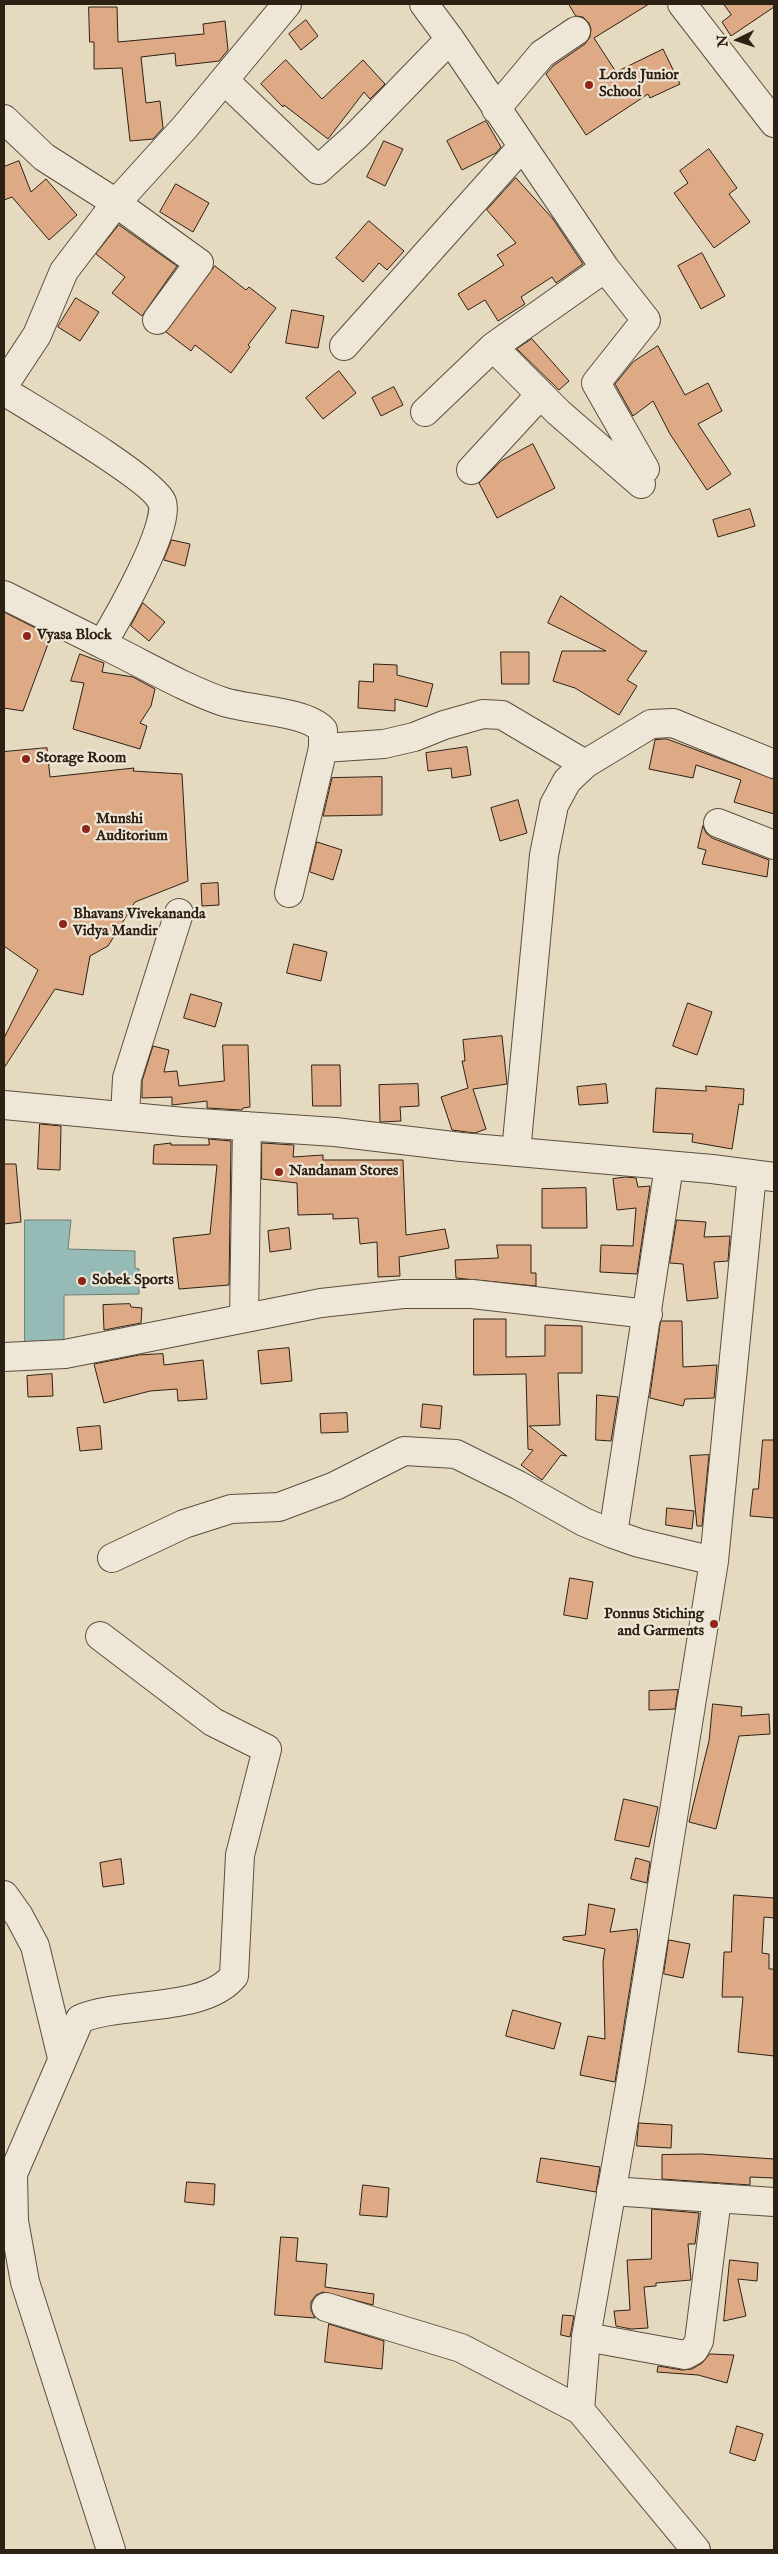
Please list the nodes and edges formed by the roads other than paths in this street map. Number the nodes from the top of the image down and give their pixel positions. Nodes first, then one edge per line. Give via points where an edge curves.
1 (287, 4) edge
2 (424, 4) edge
3 (682, 4) edge
4 (576, 31) dead end
5 (450, 39) junction
6 (224, 80) junction
7 (496, 109) junction
8 (4, 119) edge
9 (774, 123) edge
10 (522, 147) junction
11 (122, 196) junction
12 (604, 268) junction
13 (157, 320) dead end
14 (344, 346) dead end
15 (493, 347) junction
16 (4, 385) edge
17 (4, 391) edge
18 (540, 395) junction
19 (425, 412) dead end
20 (471, 470) dead end
21 (4, 595) edge
22 (102, 644) junction
23 (323, 748) junction
24 (585, 764) junction
25 (774, 764) edge
26 (718, 823) dead end
27 (774, 845) edge
28 (288, 893) dead end
29 (179, 913) dead end
30 (4, 1105) edge
31 (125, 1116) junction
32 (247, 1126) junction
33 (516, 1152) junction
34 (669, 1166) junction
35 (763, 1175) edge
36 (648, 1314) junction
37 (244, 1318) junction
38 (4, 1357) edge
39 (613, 1534) junction
40 (112, 1558) dead end
41 (714, 1561) junction
42 (100, 1636) dead end
43 (4, 1895) edge
44 (62, 2058) junction
45 (611, 2191) junction
46 (717, 2198) junction
47 (774, 2202) edge
48 (12, 2250) edge
49 (326, 2307) dead end
50 (586, 2337) junction
51 (580, 2410) junction
52 (112, 2550) edge
53 (696, 2550) edge

1 - 6 street
2 - 5 street
3 - 9 street
4 - 7 street via 542,54
5 - 6 street via 356,136 318,170
5 - 7 street
6 - 11 street
7 - 10 street
8 - 11 street via 44,157
10 - 12 street
10 - 14 street
11 - 13 street via 199,263
11 - 16 street via 64,271 36,335
12 - 15 street
12 - 18 street via 646,320 596,383 643,477
15 - 18 street
15 - 19 street
17 - 22 street via 124,468 148,485 162,502 158,532 130,596
18 - 20 street
21 - 22 street
22 - 23 street via 224,702 318,724 323,730
23 - 24 street via 384,744 483,714 502,715
23 - 28 street
24 - 25 street via 651,724 673,723
24 - 33 street via 567,780 554,805 544,855
26 - 27 street
29 - 31 street via 127,1078
30 - 31 street
31 - 32 street
32 - 33 street
32 - 37 street
33 - 34 street
34 - 35 street
34 - 36 street
35 - 41 street
36 - 37 street via 472,1294 403,1294 321,1303
36 - 39 street
37 - 38 street via 65,1354
39 - 40 street via 456,1454 404,1451 335,1486 279,1507 231,1509 184,1524
39 - 41 street
41 - 45 street
42 - 44 street via 213,1722 267,1749 240,1855 234,1976 226,1986 211,1993 140,2008 95,2012 80,2019
43 - 44 street via 35,1946
44 - 48 street via 13,2174
45 - 46 street
45 - 50 street
46 - 47 street
46 - 50 street via 700,2341 694,2350 686,2355
48 - 52 street
49 - 51 street via 461,2348
50 - 51 street
51 - 53 street

